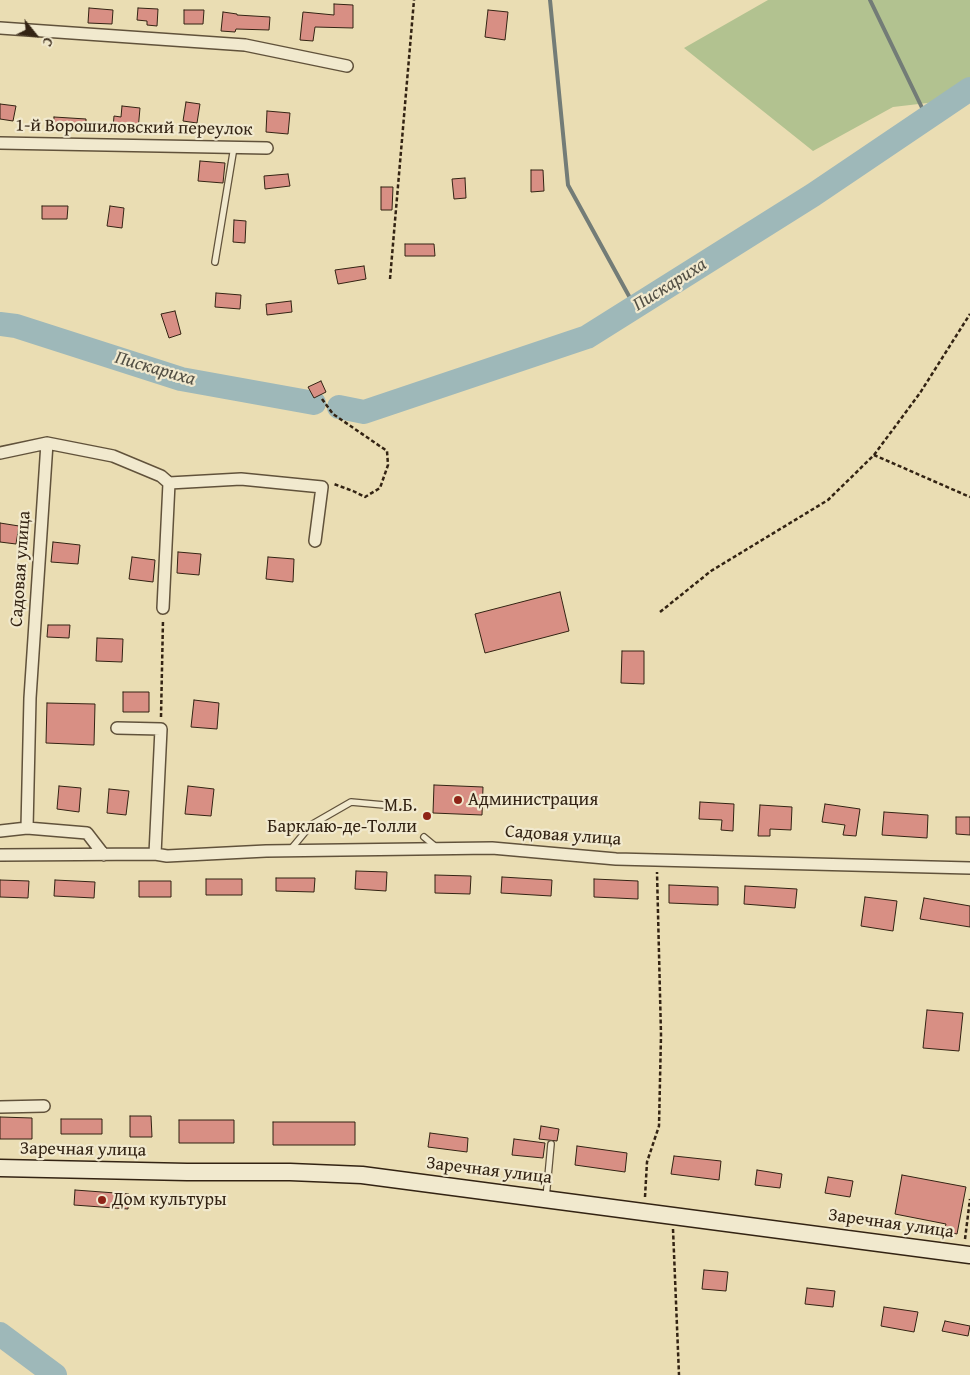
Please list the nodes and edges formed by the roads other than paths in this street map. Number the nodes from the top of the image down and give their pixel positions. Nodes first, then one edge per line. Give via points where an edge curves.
1 (0, 28) edge
2 (347, 66) dead end
3 (0, 144) edge
4 (234, 147) junction
5 (267, 148) dead end
6 (215, 262) dead end
7 (47, 443) junction
8 (0, 453) edge
9 (169, 483) junction
10 (315, 541) dead end
11 (163, 608) road end
12 (116, 728) dead end
13 (384, 805) dead end
14 (27, 828) junction
15 (0, 831) edge
16 (424, 838) dead end
17 (439, 849) junction
18 (289, 851) junction
19 (154, 854) junction
20 (0, 855) edge
21 (104, 855) junction
22 (970, 868) edge
23 (44, 1106) dead end
24 (0, 1107) edge
25 (551, 1144) dead end
26 (0, 1168) edge
27 (546, 1198) junction
28 (967, 1255) edge

1 - 2 street via 245,45
3 - 4 street, 1-й Ворошиловский переулок
4 - 5 street, 1-й Ворошиловский переулок
4 - 6 lane
7 - 8 street
7 - 9 street via 113,456
7 - 14 street, Садовая улица via 30,698
9 - 10 street via 241,479 322,487
9 - 11 street
12 - 19 street via 161,729
13 - 18 lane via 351,802 311,825
14 - 15 street
14 - 21 street via 87,833
16 - 17 lane
17 - 18 street, Садовая улица
17 - 22 street, Садовая улица via 492,848 616,859
18 - 19 street, Садовая улица
19 - 21 street, Садовая улица
20 - 21 street, Садовая улица
23 - 24 street
25 - 27 lane
26 - 27 street, Заречная улица via 362,1175
27 - 28 street, Заречная улица

